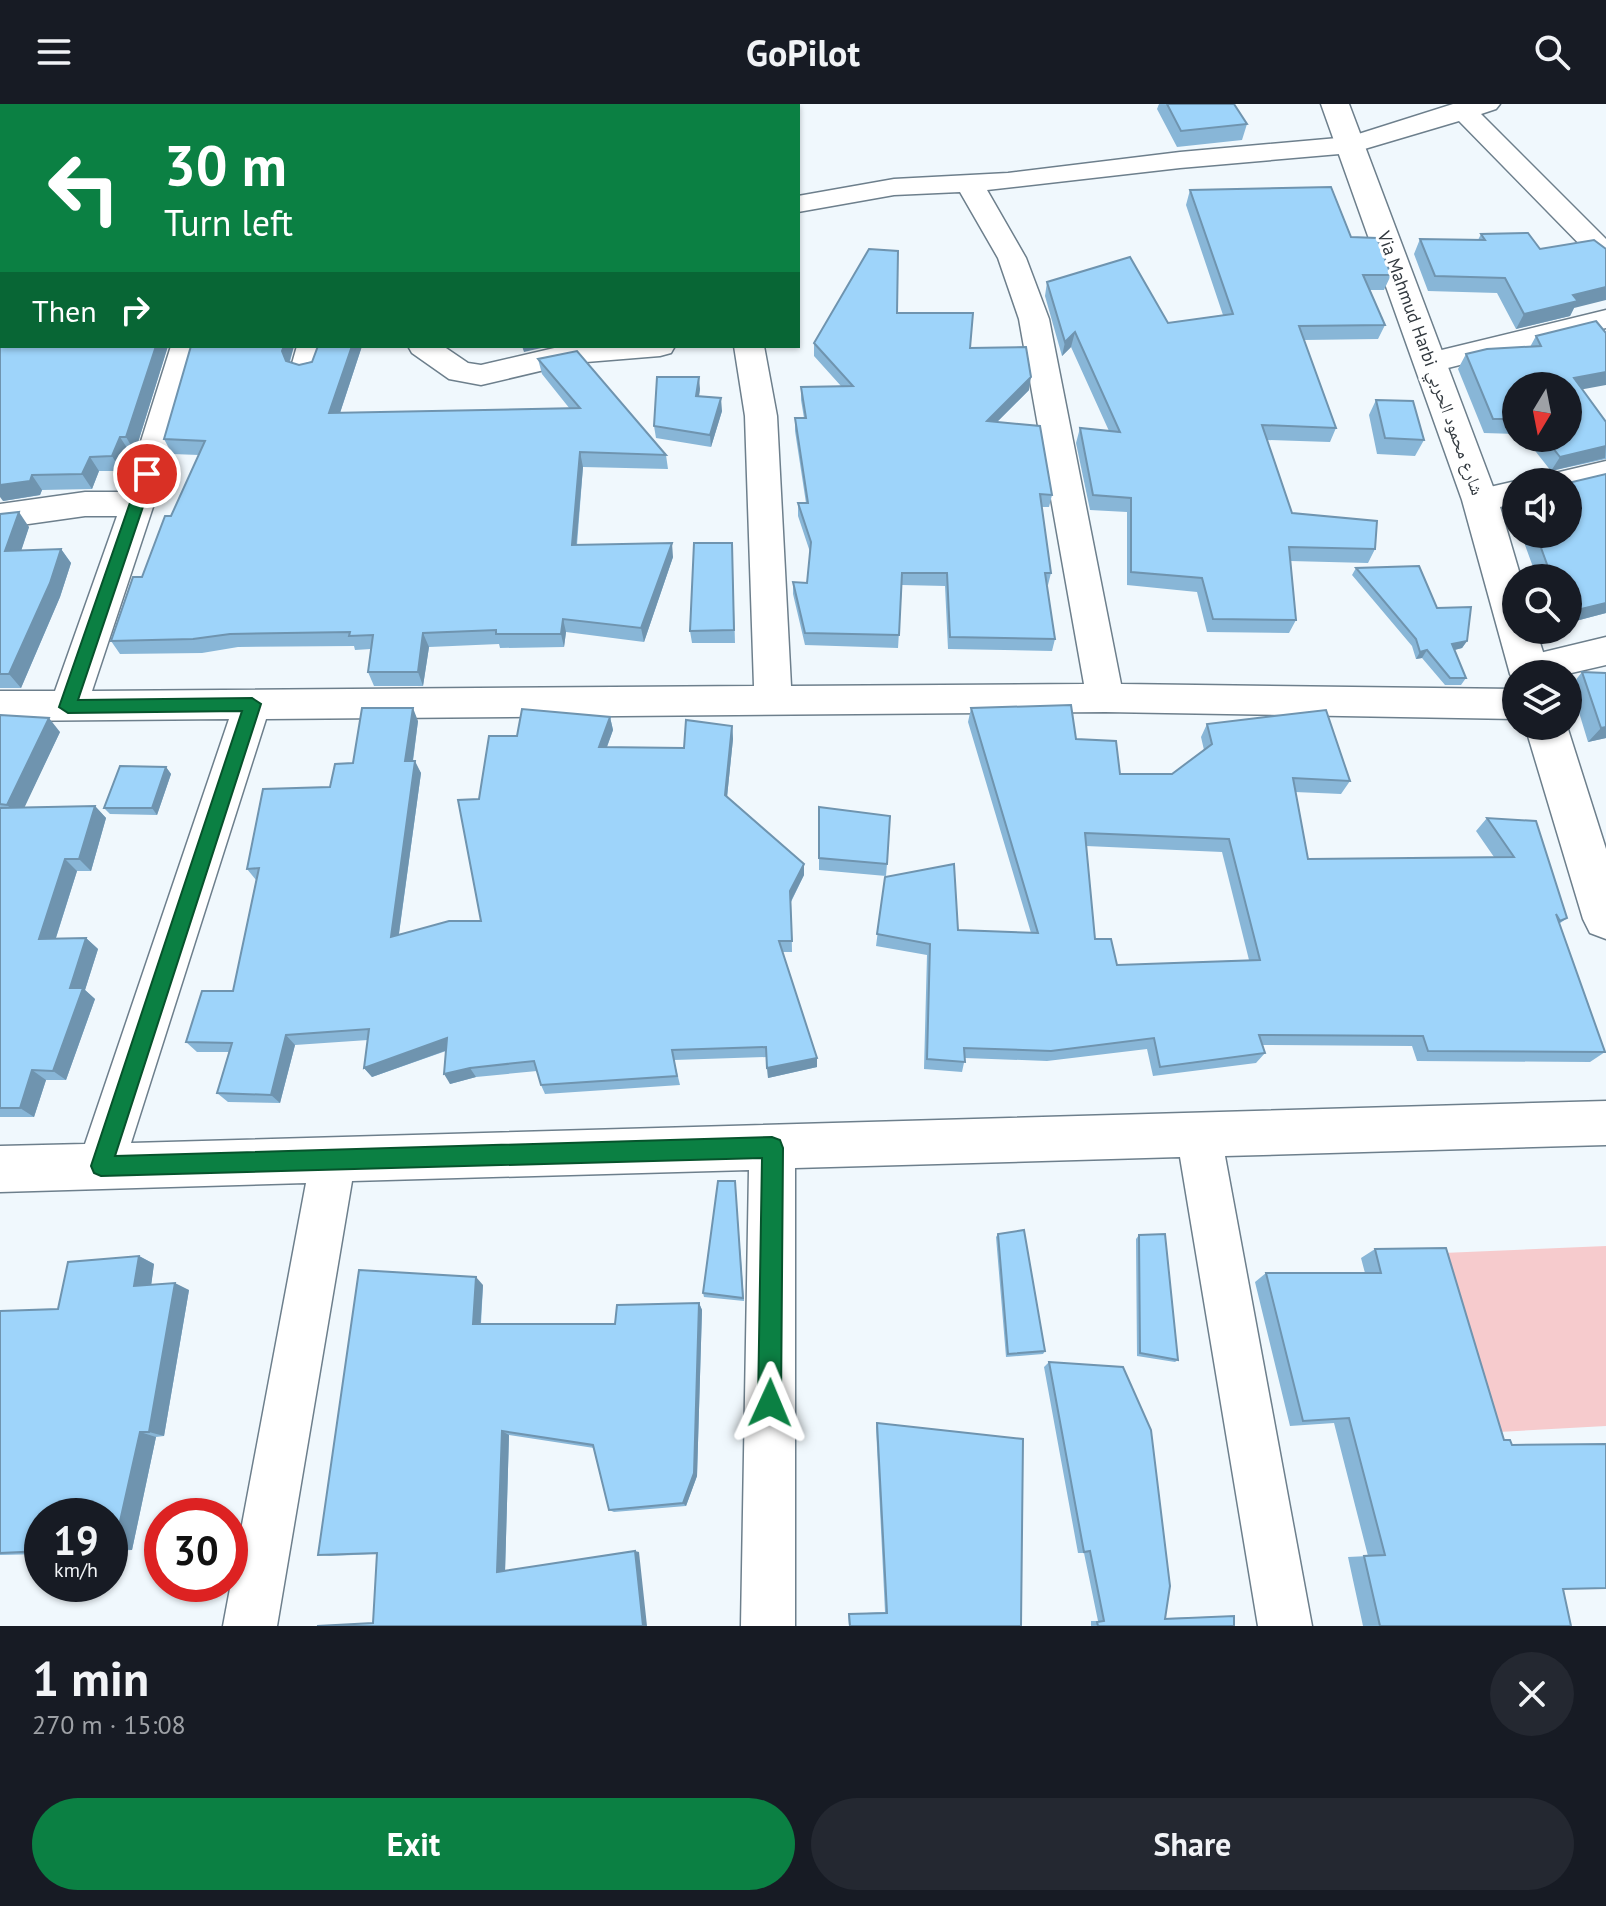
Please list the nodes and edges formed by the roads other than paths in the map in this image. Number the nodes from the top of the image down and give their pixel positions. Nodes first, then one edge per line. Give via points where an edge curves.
1 (1335, 104) edge
2 (1475, 107) edge
3 (1351, 145) junction
4 (969, 183) junction
5 (800, 204) edge
6 (1606, 255) edge
7 (1606, 319) edge
8 (185, 348) edge
9 (426, 348) edge
10 (635, 348) edge
11 (749, 348) edge
12 (1432, 362) junction
13 (1606, 472) edge
14 (1582, 477) edge
15 (1502, 495) edge
16 (1480, 500) junction
17 (138, 504) junction
18 (0, 516) edge
19 (1502, 576) edge
20 (1606, 651) edge
21 (1582, 660) edge
22 (1502, 683) edge
23 (773, 698) junction
24 (1105, 698) junction
25 (252, 704) junction
26 (0, 706) edge
27 (68, 707) junction
28 (1550, 740) edge
29 (1606, 919) edge
30 (1606, 1123) edge
31 (1199, 1135) junction
32 (772, 1148) junction
33 (333, 1160) junction
34 (101, 1166) junction
35 (0, 1169) edge
36 (250, 1626) edge
37 (768, 1626) edge
38 (1285, 1626) edge

1 - 3 street, Via Mahmud Harbi شارع محمود الحربي
2 - 3 street
2 - 6 street
3 - 4 street
3 - 12 street, Via Mahmud Harbi شارع محمود الحربي
4 - 5 street via 894,187
4 - 24 street via 1012,258 1034,319
7 - 12 street
8 - 17 street
9 - 10 street via 460,372 481,375 574,353
11 - 23 street via 761,416
12 - 16 street, Via Mahmud Harbi شارع محمود الحربي
13 - 14 street
15 - 16 street
16 - 19 street, Via Mahmud Harbi شارع محمود الحربي
17 - 18 street via 85,504
17 - 27 street
20 - 21 street
22 - 24 street
23 - 24 street
23 - 25 street
25 - 27 street
25 - 34 street
26 - 27 street
28 - 29 street
30 - 31 street
31 - 32 street
31 - 38 street
32 - 33 street
32 - 37 street
33 - 34 street
33 - 36 street
34 - 35 street

